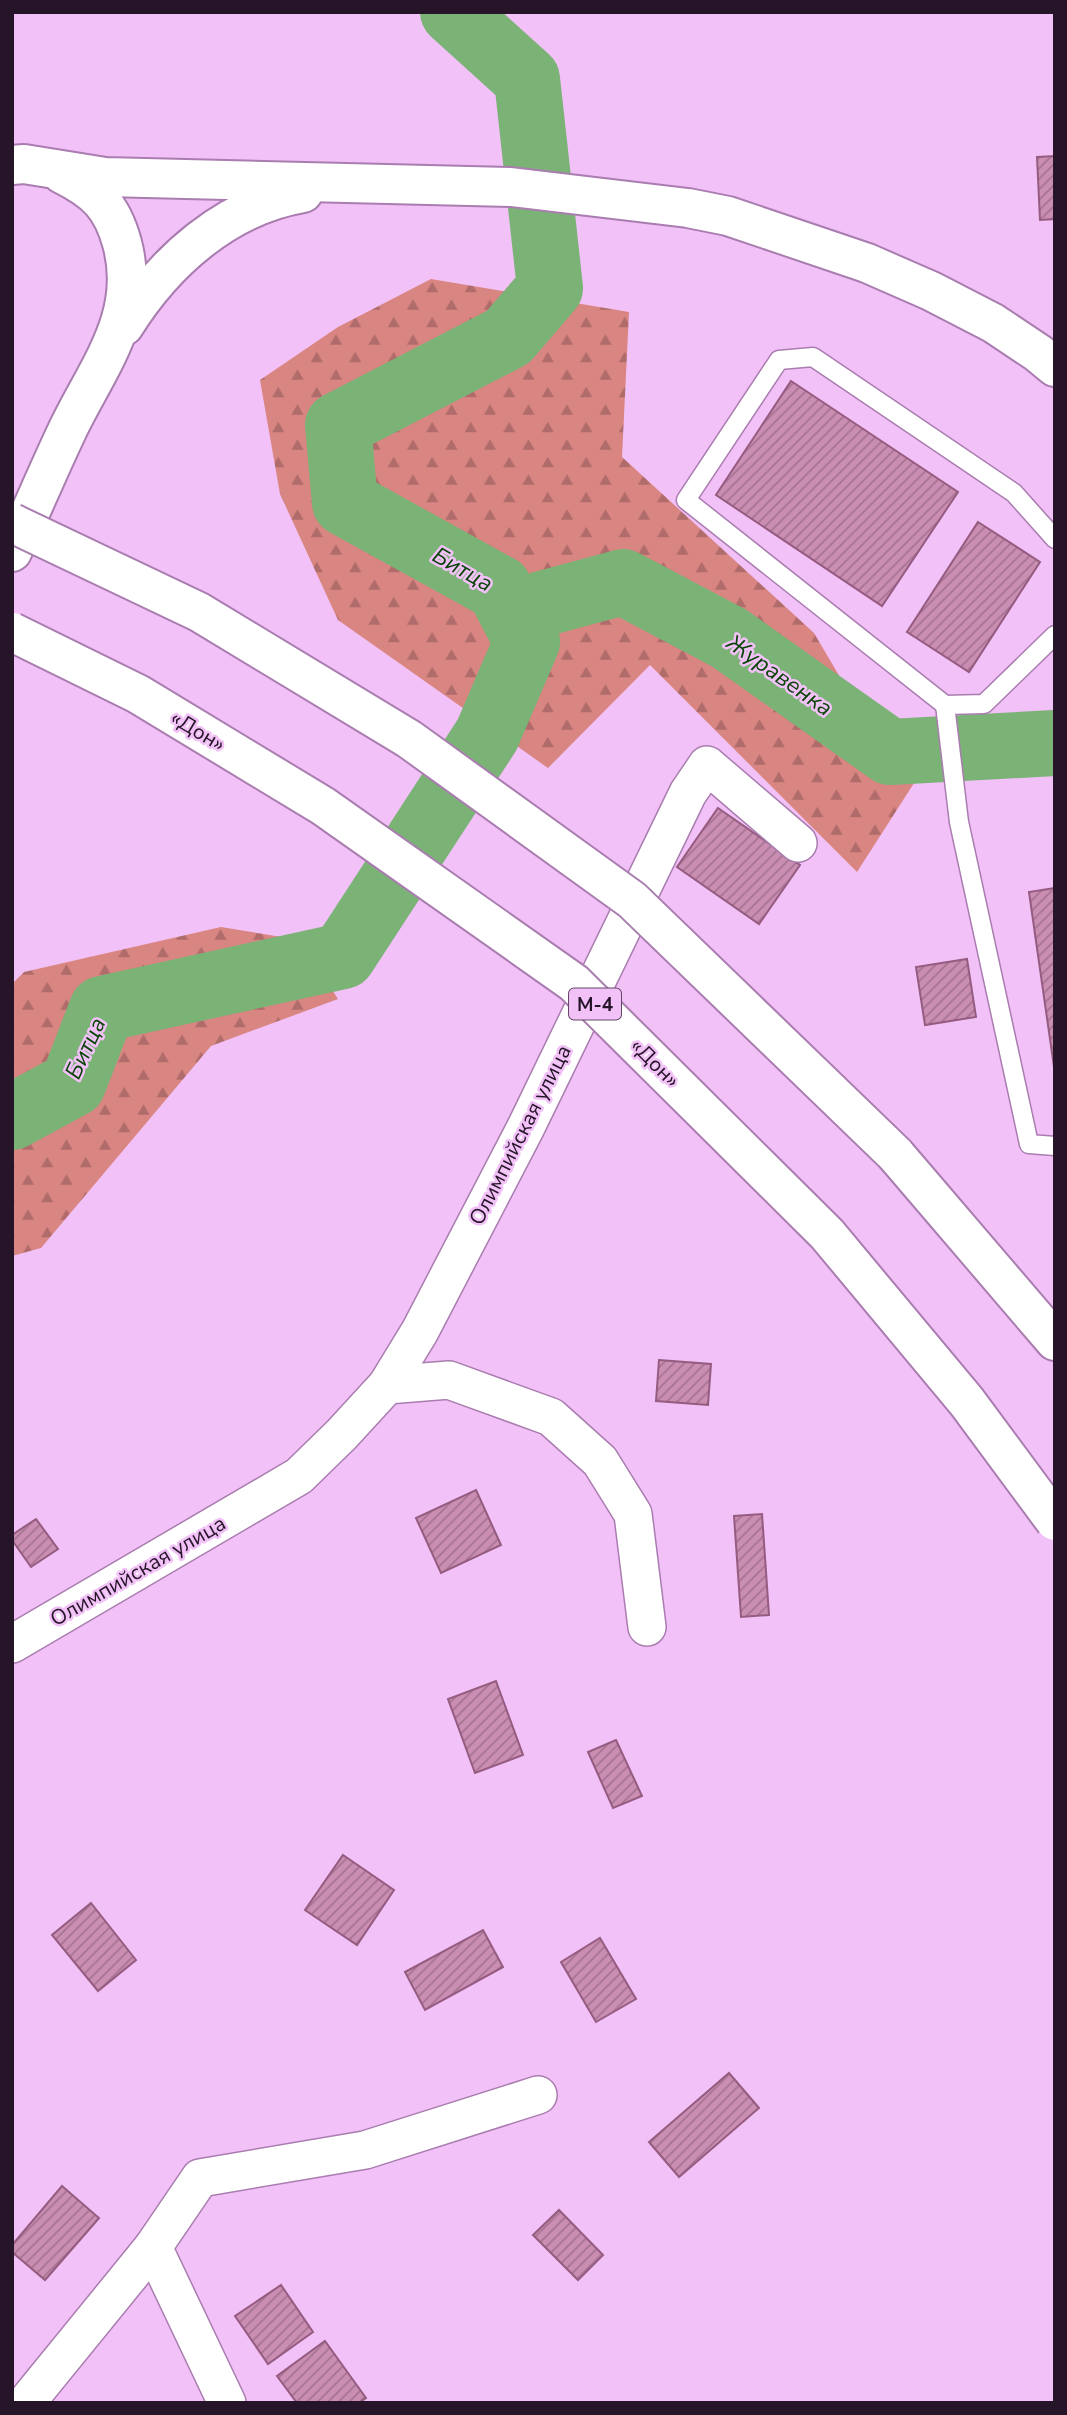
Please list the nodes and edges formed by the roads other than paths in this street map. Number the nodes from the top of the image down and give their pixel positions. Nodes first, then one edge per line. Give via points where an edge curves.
1 (30, 166) edge
2 (372, 184) junction
3 (106, 355) junction
4 (1055, 367) edge
5 (12, 523) edge
6 (1055, 539) edge
7 (12, 552) edge
8 (12, 632) edge
9 (1055, 635) edge
10 (945, 705) junction
11 (798, 843) dead end
12 (1055, 1146) edge
13 (1055, 1341) edge
14 (387, 1385) junction
15 (1055, 1521) edge
16 (646, 1627) dead end
17 (12, 1644) edge
18 (538, 2095) dead end
19 (153, 2247) junction
20 (26, 2403) edge
21 (227, 2403) edge

1 - 2 main road via 105,177
1 - 3 main road via 87,187 105,204 117,225 128,287 122,319
2 - 3 main road via 293,195 227,221 166,271 137,304
2 - 4 main road via 511,187 688,208 740,220 867,263 931,291 993,323
3 - 7 main road
5 - 13 main road, bridge via 199,612 398,732 632,900 895,1154
6 - 10 lane via 1014,493 813,357 779,360 686,500
8 - 15 main road, «Дон» / М-4, bridge via 138,694 323,807 574,983 827,1234 967,1402
9 - 10 lane via 984,704
10 - 12 lane via 959,822 1030,1144
11 - 14 street, Олимпийская улица via 707,765 682,806 526,1127
14 - 16 street via 449,1380 551,1417 600,1461 633,1514
14 - 17 street, Олимпийская улица via 299,1476
18 - 19 street via 365,2150 200,2178
19 - 20 street
19 - 21 street

